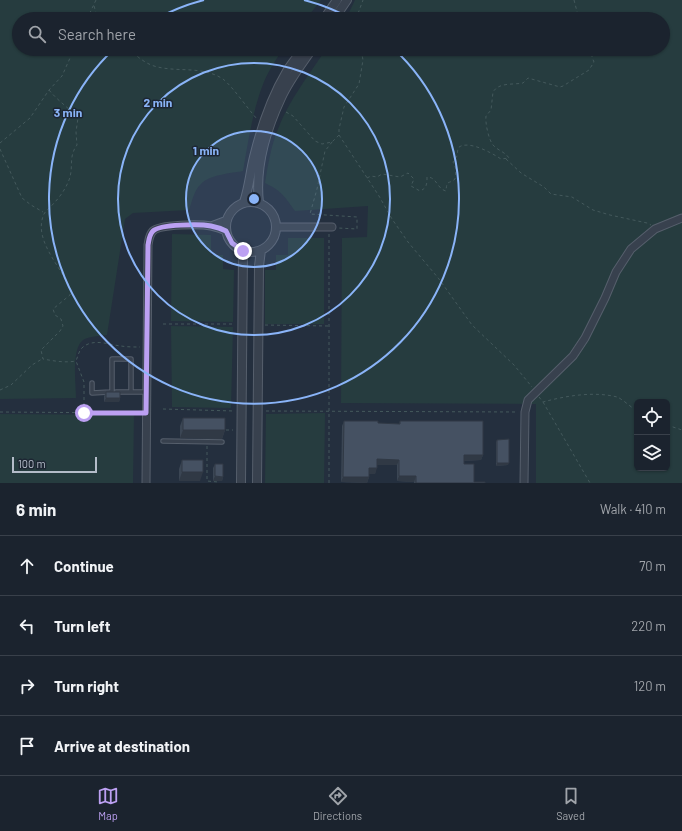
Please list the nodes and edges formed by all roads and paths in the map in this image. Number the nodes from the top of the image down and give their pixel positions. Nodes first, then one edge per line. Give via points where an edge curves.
1 (96, 0) edge
2 (337, 0) edge
3 (346, 0) edge
4 (363, 0) edge
5 (574, 0) edge
6 (93, 6) junction
7 (90, 12) edge
8 (95, 12) edge
9 (329, 12) edge
10 (338, 12) edge
11 (359, 12) edge
12 (577, 12) edge
13 (71, 56) edge
14 (137, 56) edge
15 (298, 56) edge
16 (307, 56) edge
17 (363, 56) edge
18 (592, 56) edge
19 (49, 90) junction
20 (286, 112) dead end
21 (262, 126) junction
22 (339, 135) junction
23 (332, 142) junction
24 (0, 143) edge
25 (0, 149) edge
26 (506, 159) junction
27 (366, 178) junction
28 (244, 202) junction
29 (259, 203) junction
30 (44, 213) junction
31 (682, 218) edge
32 (227, 220) junction
33 (212, 226) junction
34 (276, 227) junction
35 (330, 227) junction
36 (655, 229) junction
37 (226, 231) junction
38 (261, 250) junction
39 (243, 251) junction
40 (163, 324) dead end
41 (235, 324) dead end
42 (259, 325) junction
43 (329, 326) junction
44 (147, 348) junction
45 (43, 359) junction
46 (76, 361) junction
47 (92, 383) dead end
48 (0, 390) edge
49 (112, 392) junction
50 (131, 392) junction
51 (146, 392) junction
52 (535, 392) junction
53 (543, 402) junction
54 (163, 409) dead end
55 (634, 409) edge
56 (234, 411) dead end
57 (264, 411) dead end
58 (329, 411) junction
59 (0, 412) edge
60 (525, 412) junction
61 (84, 413) junction
62 (146, 413) junction
63 (670, 426) edge
64 (222, 430) edge
65 (233, 430) dead end
66 (682, 430) edge
67 (163, 441) dead end
68 (207, 442) junction
69 (222, 442) dead end
70 (146, 483) edge
71 (218, 483) edge
72 (241, 483) edge
73 (257, 483) edge
74 (328, 483) edge
75 (524, 483) edge
76 (590, 483) edge

1 - 6 path
2 - 9 street
3 - 10 street
4 - 11 path
5 - 12 path
6 - 7 path
6 - 8 path
13 - 19 path via 62,76
14 - 21 path via 155,66 208,72 224,80
15 - 21 street via 274,95
16 - 29 street via 281,98 269,130 261,161
17 - 22 path via 360,84 344,107
18 - 26 path via 594,62 589,70 563,86 528,78 523,83 494,89 491,110 486,116 486,121 492,145 508,156
19 - 24 path via 30,118
19 - 30 path via 78,118 77,146 71,156 73,163 69,181
20 - 23 path via 315,141 322,144
21 - 28 street
22 - 23 path
22 - 27 path
23 - 35 path via 325,151 310,214 357,217 357,229
25 - 30 path via 22,198
26 - 27 path via 501,159 489,151 461,145 453,162 456,169 454,179 446,186 446,191 441,190 431,177 426,177 427,186 424,190 415,189 411,186 414,179 408,173 400,177 382,174
26 - 36 path via 551,194 572,197 593,210 647,223
27 - 52 path via 408,242 439,278 472,325 514,365
28 - 29 street
28 - 32 street via 231,212
29 - 34 street via 273,213
30 - 45 path via 41,230 45,243 71,290 70,295 53,309 63,326 41,350
31 - 36 street
32 - 33 street
32 - 37 street
33 - 37 street
33 - 44 street via 159,227 149,236
34 - 35 street
34 - 38 street via 274,239 269,246
35 - 43 path
36 - 52 street via 630,249 616,272 585,338 573,356
37 - 39 street via 232,243
38 - 39 street
38 - 42 street
39 - 72 street
40 - 41 path
42 - 43 path
42 - 73 street
43 - 58 path
44 - 46 path via 89,344 83,347
44 - 51 street
45 - 46 path
45 - 48 path via 32,365 11,385
46 - 61 path via 84,382
47 - 49 lane via 92,392
49 - 50 lane
49 - 50 lane via 112,359 131,359
50 - 51 lane
51 - 62 street
52 - 53 path
52 - 60 street via 528,400
53 - 55 path via 555,398 606,396 618,398
53 - 76 path
54 - 56 path
57 - 58 path
58 - 60 path
58 - 74 path
59 - 61 path
60 - 75 street
61 - 62 path
62 - 70 street
63 - 66 path
64 - 65 path
67 - 68 lane
68 - 69 lane
68 - 71 path via 207,481

